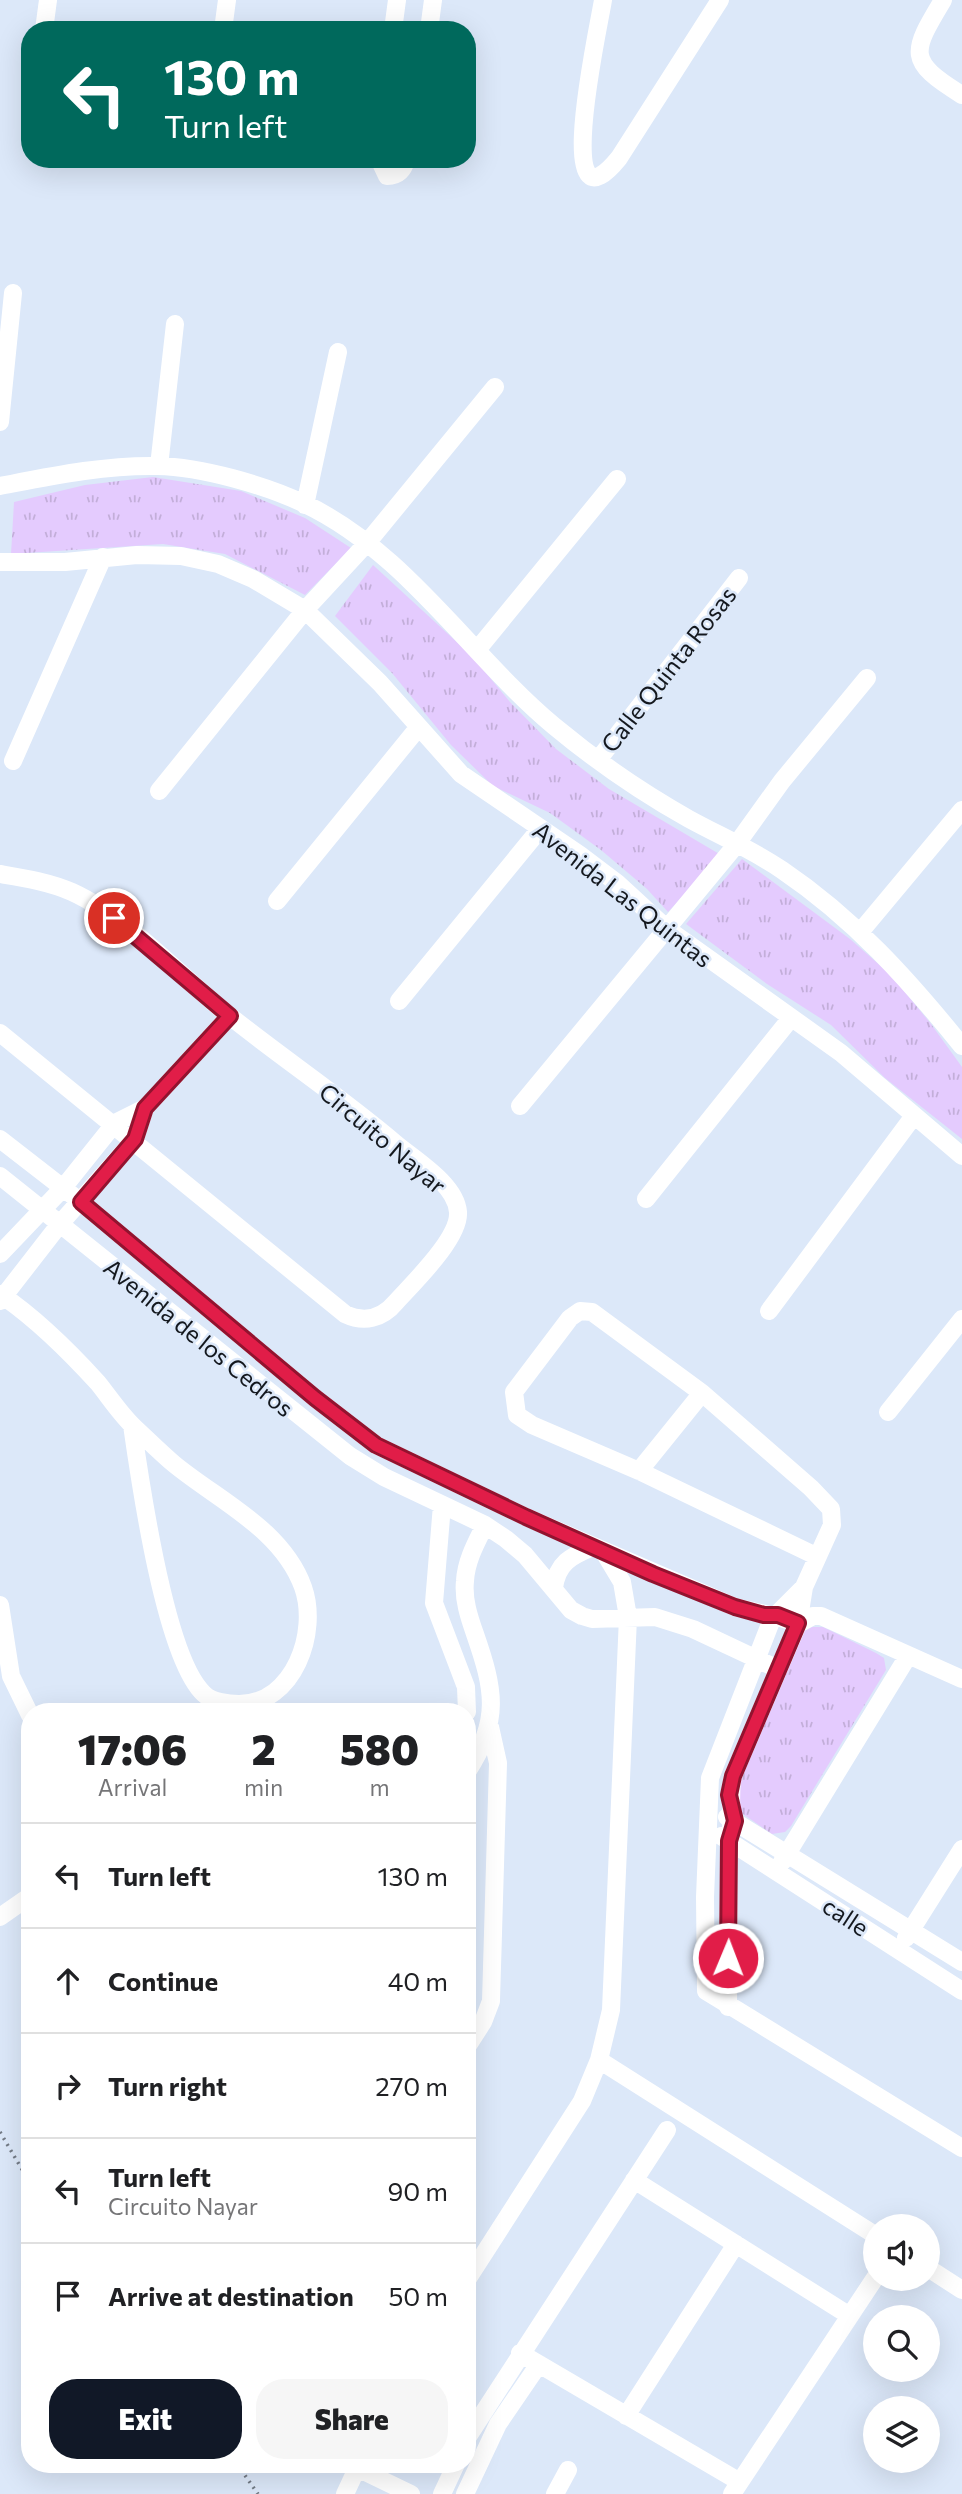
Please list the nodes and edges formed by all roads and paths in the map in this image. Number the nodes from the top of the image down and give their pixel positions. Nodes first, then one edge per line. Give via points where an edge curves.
1 (48, 0) edge
2 (227, 0) edge
3 (397, 0) edge
4 (433, 0) edge
5 (603, 0) edge
6 (720, 0) edge
7 (943, 0) edge
8 (45, 21) edge
9 (224, 21) edge
10 (394, 21) edge
11 (430, 21) edge
12 (962, 95) edge
13 (383, 168) edge
14 (404, 168) edge
15 (13, 293) dead end
16 (175, 324) dead end
17 (338, 352) dead end
18 (495, 387) dead end
19 (0, 422) edge
20 (159, 466) junction
21 (617, 479) dead end
22 (0, 486) edge
23 (305, 505) junction
24 (367, 543) junction
25 (103, 557) junction
26 (0, 562) edge
27 (739, 578) dead end
28 (305, 610) junction
29 (477, 650) junction
30 (867, 678) dead end
31 (418, 728) junction
32 (598, 760) junction
33 (13, 761) dead end
34 (159, 791) dead end
35 (962, 810) edge
36 (540, 829) junction
37 (736, 845) junction
38 (0, 874) edge
39 (276, 901) dead end
40 (666, 928) junction
41 (861, 931) junction
42 (399, 1001) dead end
43 (230, 1016) junction
44 (791, 1018) junction
45 (0, 1032) edge
46 (962, 1046) edge
47 (520, 1106) dead end
48 (145, 1108) junction
49 (913, 1117) junction
50 (115, 1123) junction
51 (0, 1139) edge
52 (135, 1139) junction
53 (962, 1156) edge
54 (0, 1176) edge
55 (63, 1188) junction
56 (646, 1199) dead end
57 (81, 1202) junction
58 (41, 1211) junction
59 (59, 1225) junction
60 (0, 1254) edge
61 (1, 1297) edge
62 (769, 1311) dead end
63 (962, 1319) edge
64 (702, 1394) junction
65 (888, 1412) dead end
66 (132, 1425) junction
67 (639, 1471) junction
68 (472, 1491) junction
69 (442, 1505) junction
70 (461, 1514) junction
71 (485, 1525) junction
72 (598, 1550) junction
73 (816, 1556) junction
74 (804, 1587) junction
75 (554, 1588) junction
76 (0, 1605) edge
77 (468, 1612) junction
78 (774, 1615) junction
79 (628, 1617) junction
80 (439, 1622) junction
81 (798, 1623) junction
82 (908, 1656) junction
83 (756, 1658) junction
84 (0, 1661) edge
85 (778, 1669) junction
86 (11, 1676) junction
87 (962, 1679) edge
88 (24, 1703) edge
89 (225, 1703) edge
90 (252, 1703) edge
91 (467, 1703) edge
92 (490, 1727) junction
93 (476, 1758) edge
94 (708, 1804) junction
95 (735, 1821) junction
96 (707, 1826) junction
97 (729, 1841) junction
98 (962, 1849) edge
99 (788, 1853) junction
100 (776, 1871) junction
101 (21, 1902) edge
102 (0, 1917) edge
103 (911, 1930) junction
104 (899, 1950) junction
105 (962, 1962) edge
106 (962, 1991) edge
107 (728, 2007) junction
108 (476, 2033) edge
109 (599, 2060) junction
110 (667, 2130) dead end
111 (0, 2132) edge
112 (961, 2145) edge
113 (21, 2168) edge
114 (634, 2179) junction
115 (863, 2227) edge
116 (736, 2244) junction
117 (476, 2266) edge
118 (940, 2276) edge
119 (962, 2290) edge
120 (866, 2291) edge
121 (850, 2316) junction
122 (520, 2353) junction
123 (539, 2364) junction
124 (626, 2416) junction
125 (476, 2424) edge
126 (568, 2470) dead end
127 (476, 2471) edge
128 (243, 2473) edge
129 (355, 2473) edge
130 (371, 2473) edge
131 (452, 2473) edge
132 (475, 2473) edge
133 (736, 2488) edge
134 (258, 2494) edge
135 (345, 2494) edge
136 (411, 2494) edge
137 (442, 2494) edge
138 (465, 2494) edge
139 (555, 2494) edge

1 - 8 street
2 - 9 street
3 - 10 street
4 - 11 street
5 - 6 street via 581,143 583,170 597,178 620,158
7 - 12 street via 921,41 919,55 930,76
13 - 14 street via 387,176
15 - 19 street
16 - 20 street
17 - 23 street
18 - 24 street
20 - 22 street via 85,471
20 - 23 street via 254,485
21 - 29 street
23 - 24 street
24 - 28 street
24 - 29 street
25 - 26 street, Avenida Las Quintas
25 - 28 street, Avenida Las Quintas via 181,556 218,564
25 - 33 street
27 - 32 street, Calle Quinta Rosas
28 - 31 street, Avenida Las Quintas via 380,683
28 - 34 street
29 - 32 street via 530,706
30 - 37 street
31 - 36 street, Avenida Las Quintas via 461,774
31 - 39 street
32 - 37 street via 642,792
35 - 41 street
36 - 40 street, Avenida Las Quintas via 617,883
36 - 42 street
37 - 40 street
37 - 41 street via 780,868
38 - 43 street, Circuito Nayar via 72,892 114,918
40 - 44 street, Avenida Las Quintas
40 - 47 street
41 - 46 street
43 - 48 street
43 - 52 street, Circuito Nayar via 440,1181 458,1211 456,1231 392,1308 367,1320 355,1318
44 - 49 street, Avenida Las Quintas via 841,1053
44 - 56 street
45 - 50 street, Circuito Nayar
48 - 50 street
48 - 52 street
49 - 53 street, Avenida Las Quintas
49 - 62 street
50 - 52 street, Circuito Nayar
50 - 55 street
51 - 55 street, Avenida de los Cedros
52 - 57 street
54 - 58 street, Avenida de los Cedros
55 - 57 street, Avenida de los Cedros
55 - 58 street
57 - 59 street
57 - 68 street, Avenida de los Cedros via 347,1424 376,1445
58 - 59 street, Avenida de los Cedros
58 - 60 street
59 - 61 street
59 - 69 street, Avenida de los Cedros via 350,1456
61 - 66 street via 55,1337
63 - 65 street
64 - 67 street
64 - 67 street via 600,1315 580,1311 570,1318 514,1392 517,1415
64 - 73 street via 831,1509 832,1525
66 - 89 street via 170,1623 205,1695
66 - 90 street via 174,1464 255,1524 287,1556 303,1588 309,1624 303,1653 282,1685
67 - 73 street
68 - 70 street
68 - 72 street, Avenida de los Cedros
69 - 70 street, Avenida de los Cedros
69 - 80 street via 433,1590
70 - 71 street, Avenida de los Cedros
71 - 75 street, Avenida de los Cedros via 525,1555
71 - 77 street via 468,1561 464,1583
72 - 75 street via 568,1558 560,1566
72 - 78 street, Avenida de los Cedros via 735,1607
72 - 79 street via 622,1582
73 - 74 street
74 - 78 street
74 - 81 street
75 - 79 street, Avenida de los Cedros via 571,1610 582,1616
76 - 86 street
77 - 80 street
77 - 92 street via 491,1681
78 - 81 street, Avenida de los Cedros
78 - 83 street
79 - 83 street, Avenida de los Cedros via 655,1617 693,1629
79 - 109 street via 615,1958 611,2010
80 - 91 street via 466,1687
81 - 82 street via 821,1616
81 - 85 street
82 - 87 street
82 - 99 street
83 - 85 street, Avenida de los Cedros
83 - 94 street via 715,1760
84 - 86 street
85 - 95 street via 733,1776 729,1795
86 - 88 street
92 - 93 street
92 - 108 street via 498,1763 491,2001
94 - 95 street, calle
94 - 96 street
95 - 97 street
95 - 99 street, calle
96 - 97 street, calle
96 - 107 street via 706,1991
97 - 100 street, calle
97 - 107 street
98 - 103 street
99 - 100 street
99 - 103 street, calle
100 - 104 street, calle
101 - 102 street
103 - 104 street
103 - 105 street, calle
104 - 106 street, calle
107 - 112 street
109 - 115 street
109 - 117 street via 582,2101
110 - 114 street
111 - 113 path
114 - 116 street
114 - 122 street
116 - 121 street
116 - 124 street
118 - 119 street
120 - 121 street
121 - 133 street
122 - 123 street
122 - 125 street
123 - 124 street
123 - 127 street via 498,2424
124 - 133 street
126 - 139 street
128 - 134 path
129 - 135 street
130 - 136 street
131 - 137 street
132 - 138 street

